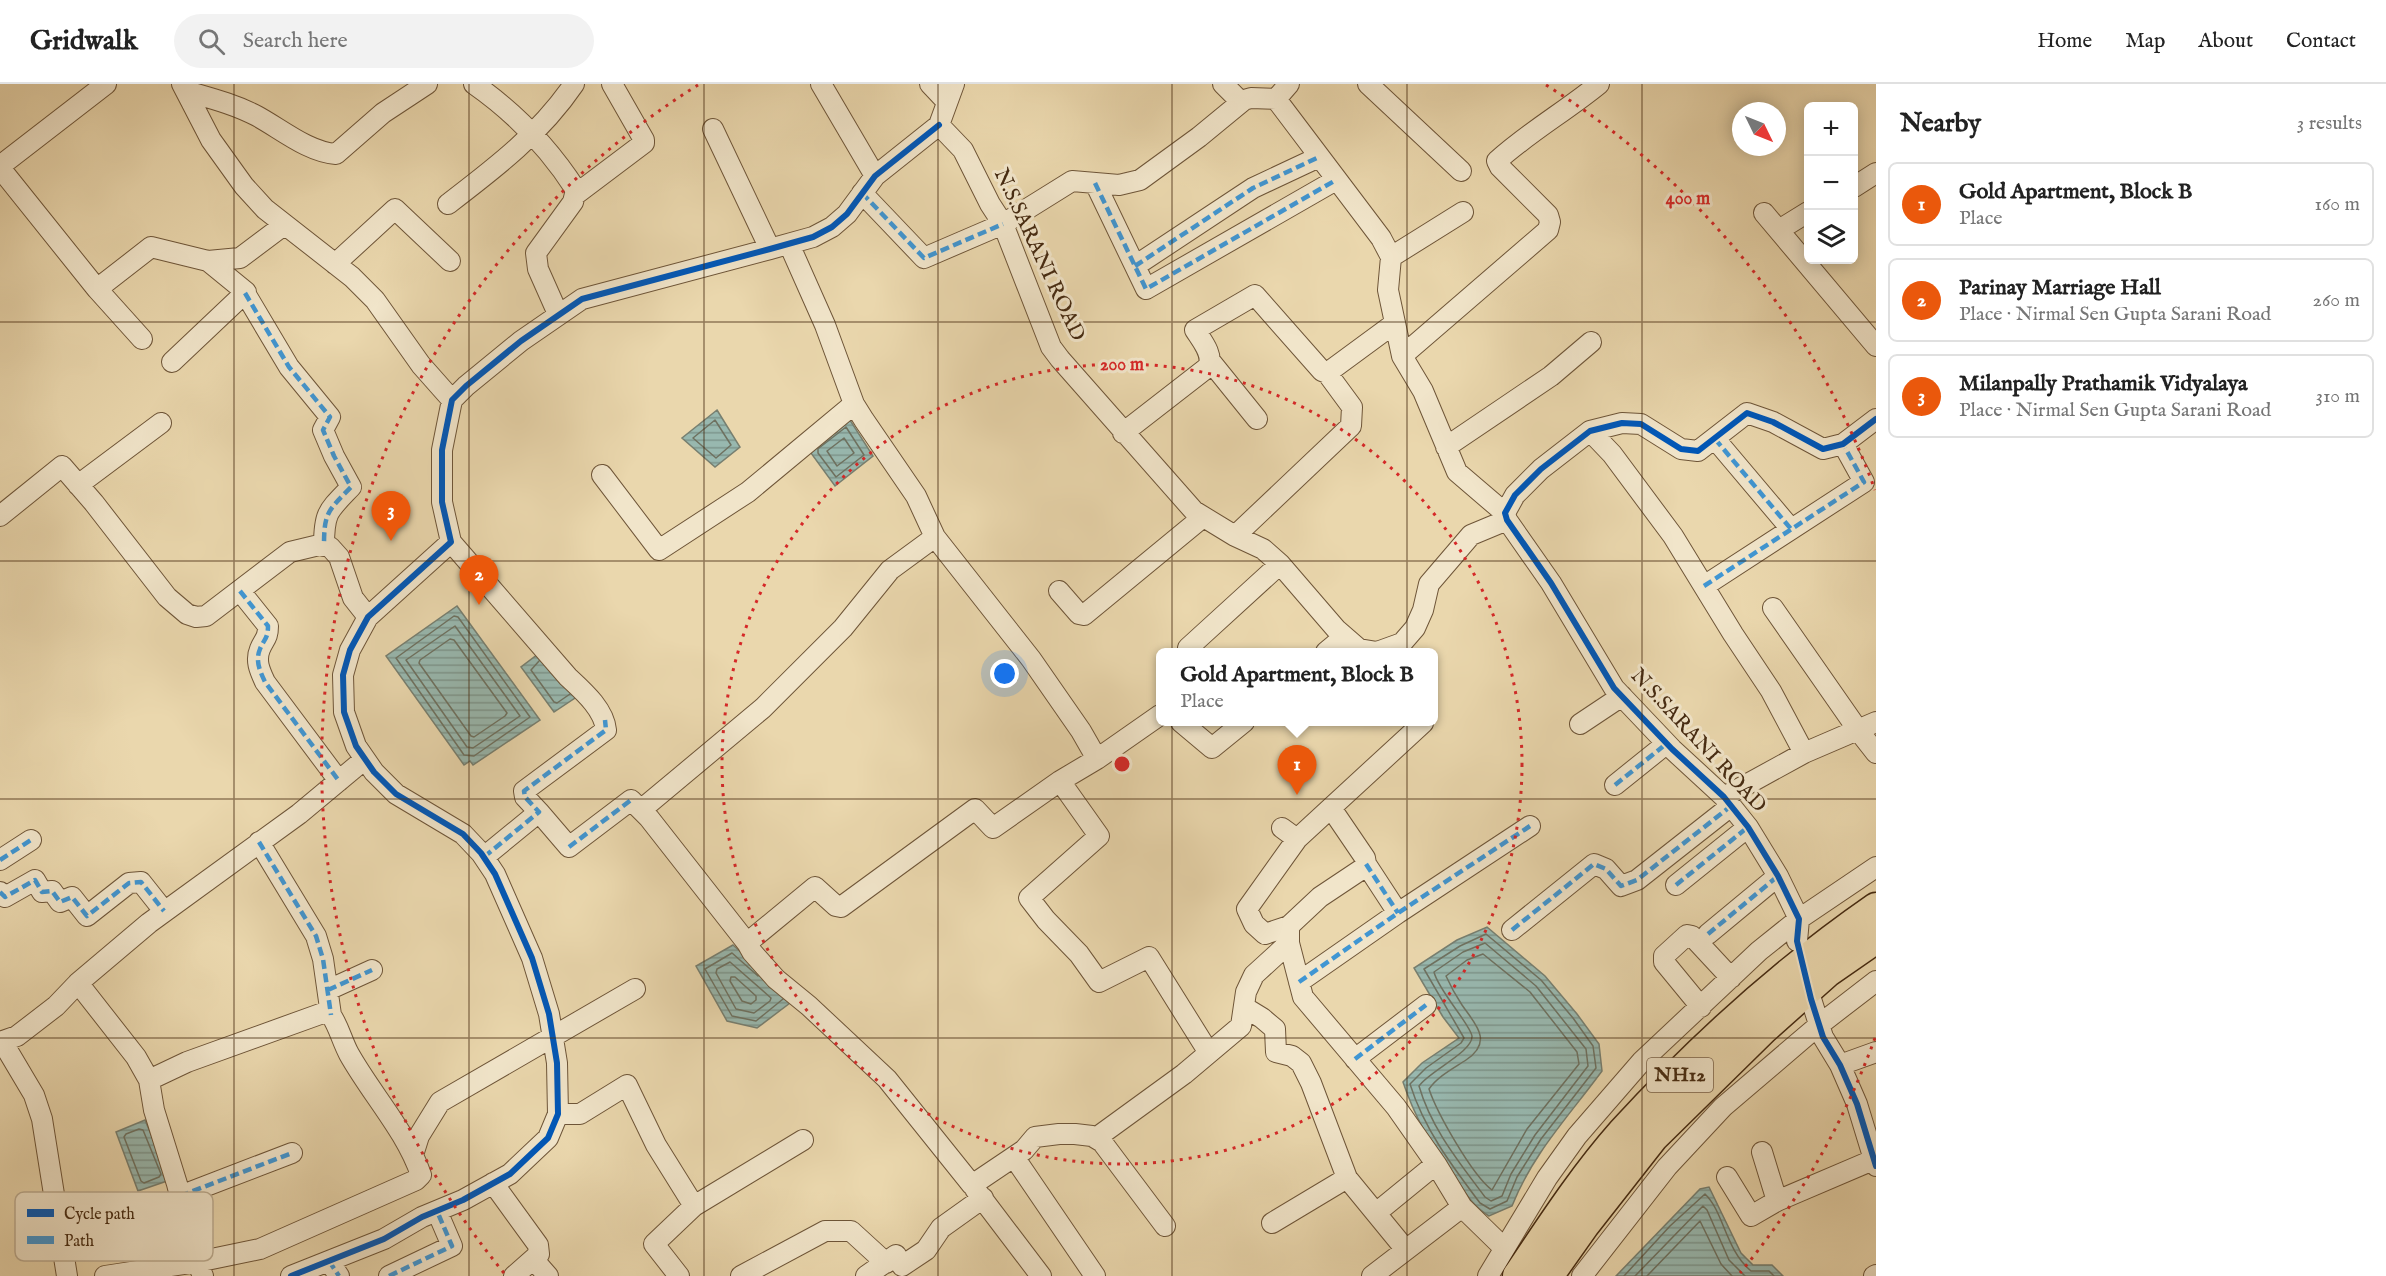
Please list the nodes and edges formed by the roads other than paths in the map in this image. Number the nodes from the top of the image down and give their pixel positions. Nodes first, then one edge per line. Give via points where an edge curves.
1 (106, 84) edge
2 (427, 84) edge
3 (474, 84) edge
4 (574, 84) edge
5 (612, 84) edge
6 (821, 84) edge
7 (930, 84) edge
8 (1223, 84) edge
9 (1594, 85) edge
10 (1378, 87) edge
11 (184, 88) edge
12 (1282, 92) edge
13 (950, 93) edge
14 (1241, 102) junction
15 (939, 125) junction
16 (713, 129) dead end
17 (534, 135) junction
18 (1318, 157) junction
19 (0, 167) edge
20 (1461, 171) dead end
21 (1876, 174) edge
22 (875, 176) junction
23 (1336, 180) junction
24 (1095, 183) junction
25 (1858, 185) edge
26 (862, 193) junction
27 (575, 195) junction
28 (448, 204) dead end
29 (1463, 212) dead end
30 (1764, 213) dead end
31 (1804, 215) edge
32 (1003, 224) junction
33 (284, 225) junction
34 (1779, 230) junction
35 (780, 247) junction
36 (1390, 257) junction
37 (208, 261) junction
38 (450, 261) dead end
39 (335, 264) junction
40 (1135, 266) junction
41 (97, 289) junction
42 (245, 293) junction
43 (558, 314) junction
44 (1395, 323) junction
45 (142, 339) dead end
46 (1591, 342) dead end
47 (1876, 346) edge
48 (1402, 356) junction
49 (172, 362) dead end
50 (1211, 362) junction
51 (1327, 372) junction
52 (452, 400) junction
53 (854, 404) junction
54 (1257, 419) dead end
55 (1876, 419) edge
56 (161, 423) dead end
57 (1590, 431) junction
58 (1123, 434) junction
59 (1715, 439) junction
60 (1843, 444) junction
61 (1446, 447) junction
62 (602, 475) dead end
63 (78, 485) junction
64 (0, 516) edge
65 (1506, 517) junction
66 (1203, 518) junction
67 (1791, 529) junction
68 (1235, 536) junction
69 (935, 537) junction
70 (451, 542) junction
71 (324, 546) junction
72 (1280, 564) junction
73 (1704, 586) junction
74 (240, 591) junction
75 (1059, 591) dead end
76 (1773, 608) dead end
77 (368, 617) junction
78 (1344, 636) junction
79 (1188, 648) edge
80 (1330, 648) edge
81 (1358, 648) edge
82 (1389, 648) edge
83 (1622, 696) junction
84 (1156, 718) edge
85 (1876, 722) edge
86 (1580, 724) dead end
87 (1186, 726) edge
88 (1239, 726) edge
89 (1420, 726) edge
90 (1857, 730) junction
91 (1666, 744) junction
92 (1804, 753) junction
93 (1876, 753) edge
94 (365, 759) junction
95 (1097, 759) junction
96 (339, 781) junction
97 (1060, 781) junction
98 (1615, 785) dead end
99 (1727, 802) junction
100 (1330, 808) junction
101 (642, 809) junction
102 (539, 812) junction
103 (1530, 826) dead end
104 (1748, 828) junction
105 (31, 840) dead end
106 (260, 842) junction
107 (484, 857) junction
108 (0, 860) edge
109 (1366, 864) junction
110 (1876, 867) edge
111 (1778, 876) junction
112 (1676, 885) dead end
113 (0, 892) edge
114 (1876, 908) edge
115 (164, 911) junction
116 (1398, 913) junction
117 (1799, 919) junction
118 (1512, 930) dead end
119 (1289, 934) junction
120 (1708, 934) dead end
121 (1876, 938) edge
122 (1797, 941) dead end
123 (747, 942) junction
124 (372, 970) dead end
125 (1731, 978) junction
126 (1876, 981) edge
127 (1299, 982) junction
128 (78, 983) junction
129 (635, 989) dead end
130 (328, 990) junction
131 (1811, 999) dead end
132 (1426, 1005) dead end
133 (1701, 1006) junction
134 (1244, 1007) junction
135 (331, 1015) junction
136 (1819, 1025) junction
137 (552, 1036) junction
138 (1, 1042) edge
139 (1876, 1052) edge
140 (1209, 1053) junction
141 (1355, 1059) junction
142 (1840, 1065) junction
143 (149, 1080) junction
144 (558, 1114) junction
145 (1096, 1138) junction
146 (803, 1140) dead end
147 (1762, 1152) dead end
148 (292, 1153) dead end
149 (412, 1155) junction
150 (1014, 1157) junction
151 (1875, 1163) edge
152 (1436, 1164) junction
153 (1727, 1177) dead end
154 (1347, 1178) junction
155 (493, 1183) junction
156 (977, 1191) junction
157 (54, 1192) edge
158 (179, 1192) edge
159 (190, 1192) edge
160 (1777, 1202) junction
161 (694, 1206) junction
162 (1462, 1207) junction
163 (437, 1210) junction
164 (1376, 1213) junction
165 (1272, 1223) dead end
166 (1165, 1226) dead end
167 (1504, 1248) junction
168 (1406, 1250) junction
169 (534, 1260) junction
170 (66, 1261) edge
171 (886, 1263) junction
172 (334, 1268) edge
173 (200, 1269) edge
174 (68, 1276) edge
175 (105, 1276) edge
176 (291, 1276) edge
177 (388, 1276) edge
178 (514, 1276) edge
179 (548, 1276) edge
180 (679, 1276) edge
181 (741, 1276) edge
182 (866, 1276) edge
183 (1041, 1276) edge
184 (1095, 1276) edge
185 (1372, 1276) edge
186 (1488, 1276) edge
187 (1518, 1276) edge
188 (1548, 1276) edge
189 (1582, 1276) edge

1 - 19 street
2 - 11 street via 383,113 336,154 320,152 255,115
3 - 17 street
4 - 17 street
5 - 27 street via 644,144
6 - 22 street
7 - 13 street
8 - 14 street
9 - 48 street via 1497,161 1548,215 1548,230
10 - 20 street
11 - 33 street via 211,140 244,186
12 - 14 street
12 - 18 street
13 - 15 street
14 - 24 street via 1140,180 1119,185
15 - 22 street
15 - 32 street, N.S.SARANI ROAD via 963,150
16 - 35 street
17 - 27 street via 572,184
17 - 28 street
18 - 23 street
18 - 40 street via 1253,189
19 - 41 street
21 - 25 street
22 - 26 street
23 - 36 street via 1381,238
23 - 40 street via 1146,289
24 - 32 street via 1072,181
24 - 40 street
26 - 32 street via 924,258
26 - 35 street via 832,227
27 - 43 street via 536,253 538,269
29 - 36 street
30 - 34 street
31 - 34 street
32 - 58 street, N.S.SARANI ROAD via 1051,347
33 - 37 street via 240,258
33 - 39 street
34 - 47 street
35 - 43 street via 582,298
35 - 53 street via 825,325
36 - 44 street via 1388,290
37 - 41 street via 152,247
37 - 42 street
38 - 39 street via 395,209
39 - 52 street via 375,300 421,365
41 - 45 street
42 - 49 street
42 - 71 street via 289,367 330,417 324,430 351,487 328,513
43 - 52 street
44 - 48 street
44 - 51 street
46 - 61 street via 1551,376
48 - 61 street via 1423,391
50 - 51 street via 1196,330 1256,295
50 - 54 street
50 - 58 street
51 - 68 street via 1352,406 1351,426
52 - 70 street via 442,450 442,502
53 - 62 street via 748,492 659,550
53 - 69 street via 916,496
55 - 60 street
56 - 63 street
57 - 59 street via 1622,423 1641,424 1681,449 1698,451
57 - 65 street via 1515,495
57 - 73 street via 1637,486
58 - 66 street, N.S.SARANI ROAD
59 - 60 street via 1748,413 1823,449
59 - 67 street
60 - 67 street via 1864,482
61 - 65 street via 1457,472
63 - 64 street via 62,466
63 - 74 street via 167,597 187,614 206,616
65 - 82 street, N.S.SARANI ROAD via 1471,535 1429,584 1415,628 1402,643
65 - 83 street, N.S.SARANI ROAD
66 - 68 street, N.S.SARANI ROAD
66 - 75 street via 1084,615
67 - 73 street
68 - 72 street, N.S.SARANI ROAD via 1263,549
69 - 95 street via 1031,659
69 - 101 street via 890,570 843,628 763,708
70 - 77 street
70 - 102 street via 605,720 606,730 524,791 525,798
71 - 74 street via 290,552
71 - 77 street via 339,557 353,598
72 - 78 street, N.S.SARANI ROAD
72 - 79 street
73 - 92 street via 1771,691
74 - 96 street via 268,626 258,665 265,682
76 - 90 street
77 - 94 street via 350,650 343,675 344,712
78 - 80 street
78 - 81 street, N.S.SARANI ROAD
83 - 86 street
83 - 91 street, N.S.SARANI ROAD
84 - 95 street
85 - 90 street
87 - 88 street via 1212,748
89 - 100 street
90 - 92 street
90 - 93 street
91 - 98 street
91 - 99 street, N.S.SARANI ROAD
92 - 99 street
94 - 96 street
94 - 107 street via 396,794 463,834
95 - 97 street
96 - 106 street
97 - 123 street via 993,828 975,809 841,907 815,886
97 - 140 street via 1099,836 1029,898 1099,982 1149,957
99 - 104 street, N.S.SARANI ROAD
99 - 118 street via 1636,880 1621,886 1606,869 1594,864
100 - 109 street
100 - 119 street via 1289,833 1247,909 1254,924 1265,934
101 - 102 street via 632,800 569,847
101 - 123 street
102 - 107 street
103 - 116 street
104 - 111 street, N.S.SARANI ROAD
104 - 112 street
105 - 108 street
106 - 115 street
106 - 130 street via 316,936
107 - 137 street via 532,958
109 - 116 street
109 - 119 street via 1320,897
110 - 117 street
111 - 117 street, N.S.SARANI ROAD
111 - 120 street
113 - 115 street via 5,897 35,880 42,892 52,891 60,902 72,897 87,916 129,883 141,882
114 - 187 highway, NH12 via 1794,969 1622,1133
115 - 128 street
116 - 127 street
117 - 122 street
117 - 125 street
119 - 127 street
119 - 134 street via 1254,975
121 - 188 highway, NH12 via 1827,972 1763,1029 1653,1137
123 - 156 street via 776,979 887,1080
124 - 130 street
125 - 133 street
125 - 133 street via 1692,936 1687,935 1664,956 1664,962
126 - 136 street
127 - 141 street via 1303,997
128 - 138 street via 17,1036
128 - 143 street via 136,1057
129 - 137 street
130 - 135 street
131 - 136 street
132 - 141 street
133 - 167 street via 1642,1061 1577,1136
134 - 140 street via 1241,1026
134 - 154 street via 1275,1029 1276,1052 1301,1063
135 - 143 street via 323,1013 187,1062
135 - 149 street via 348,1052
136 - 142 street
136 - 189 street via 1723,1107 1668,1167
137 - 144 street
137 - 149 street via 440,1102
138 - 157 street via 34,1095
139 - 142 street
140 - 145 street
141 - 152 street via 1396,1107
142 - 151 street
143 - 158 street
144 - 155 street via 548,1138 510,1174
144 - 161 street via 580,1114 627,1085 656,1145
145 - 150 street via 1059,1134 1035,1137
145 - 166 street
146 - 161 street
147 - 160 street
148 - 159 street
149 - 173 street via 421,1175 416,1180 260,1249
150 - 156 street
150 - 184 street
151 - 160 street
152 - 162 street
152 - 164 street
153 - 160 street via 1751,1216
154 - 164 street
154 - 165 street
155 - 163 street
155 - 169 street via 538,1245 540,1254
156 - 171 street via 941,1228 926,1250 902,1266 896,1255
156 - 183 street
161 - 180 street via 654,1244
162 - 167 street
162 - 168 street
163 - 172 street
163 - 177 street via 452,1246
164 - 168 street
167 - 186 street
168 - 185 street
169 - 178 street
169 - 179 street
170 - 174 street
171 - 181 street via 851,1231 825,1231
171 - 182 street
172 - 176 street
173 - 175 street

